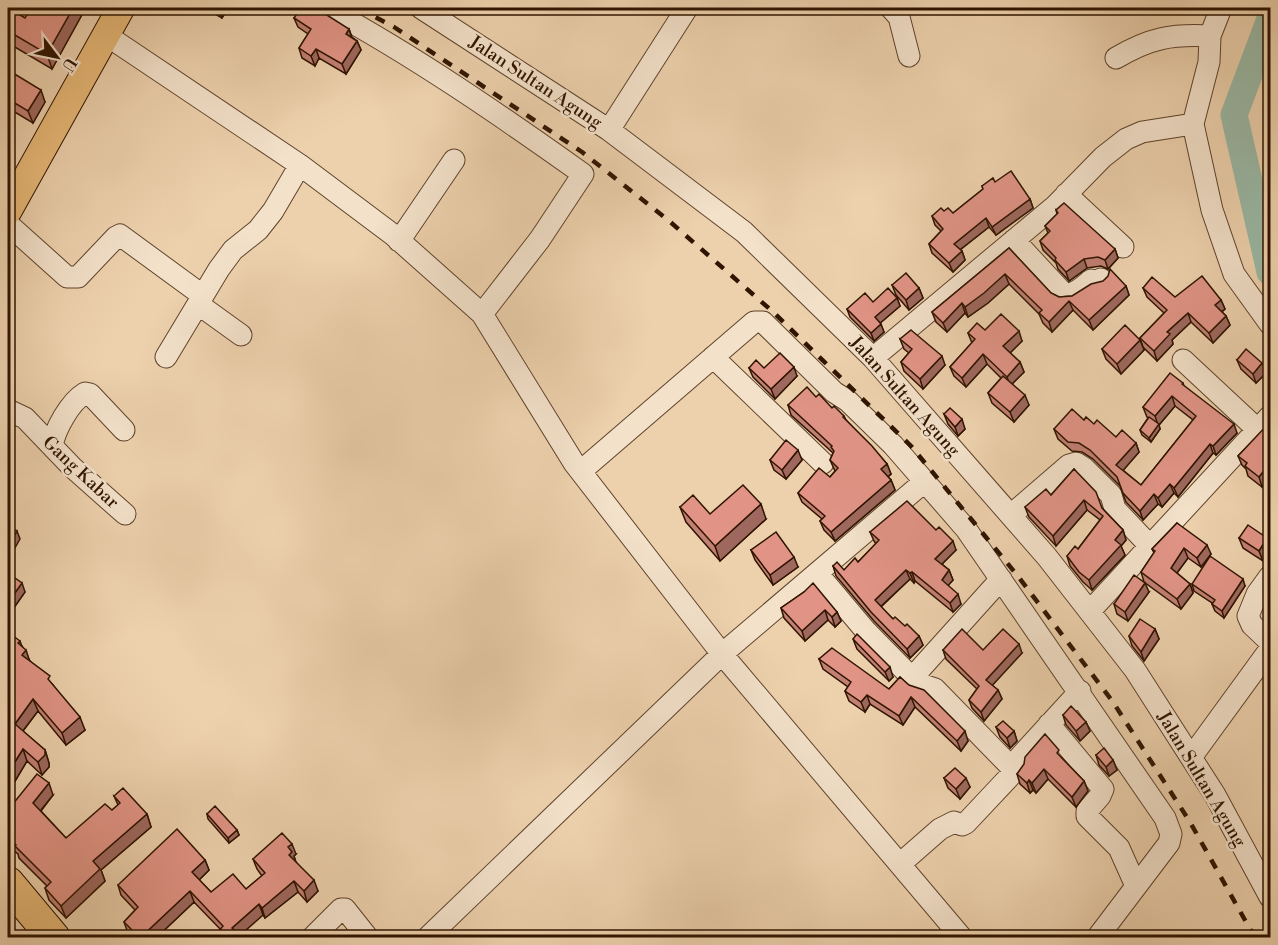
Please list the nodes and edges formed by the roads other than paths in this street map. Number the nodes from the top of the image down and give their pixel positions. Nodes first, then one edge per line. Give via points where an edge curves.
1 (122, 8) edge
2 (326, 8) edge
3 (687, 8) edge
4 (891, 8) edge
5 (1221, 8) edge
6 (434, 11) edge
7 (106, 35) junction
8 (1210, 36) junction
9 (909, 56) dead end
10 (1116, 58) dead end
11 (1193, 124) junction
12 (609, 130) junction
13 (454, 160) dead end
14 (300, 165) junction
15 (1066, 194) junction
16 (8, 211) edge
17 (8, 224) edge
18 (1014, 240) junction
19 (399, 241) junction
20 (1123, 247) dead end
21 (1101, 279) edge
22 (200, 299) junction
23 (482, 314) junction
24 (1270, 324) edge
25 (242, 335) dead end
26 (166, 357) dead end
27 (713, 357) junction
28 (873, 358) junction
29 (1183, 360) dead end
30 (8, 410) edge
31 (1264, 423) edge
32 (124, 430) dead end
33 (52, 446) junction
34 (573, 461) junction
35 (823, 463) dead end
36 (924, 482) junction
37 (125, 514) dead end
38 (1011, 515) junction
39 (1151, 547) junction
40 (817, 573) junction
41 (1270, 576) edge
42 (1001, 579) junction
43 (1090, 611) junction
44 (1270, 642) edge
45 (1270, 649) edge
46 (723, 654) junction
47 (912, 678) junction
48 (1080, 691) junction
49 (1049, 724) junction
50 (1192, 756) junction
51 (1014, 770) junction
52 (900, 864) junction
53 (8, 883) edge
54 (1136, 886) junction
55 (1270, 897) edge
56 (50, 934) edge
57 (312, 938) edge
58 (368, 938) edge
59 (427, 938) edge
60 (962, 938) edge
61 (1097, 938) edge

1 - 7 main road
2 - 23 street via 379,36 583,174
3 - 12 street
4 - 9 street via 899,17
5 - 8 street
6 - 12 street, Jalan Sultan Agung
7 - 14 street
7 - 16 main road
8 - 10 street via 1160,38 1139,44
8 - 11 street via 1209,62
11 - 15 street via 1142,132 1126,139
11 - 24 street via 1212,210 1234,273
12 - 28 street, Jalan Sultan Agung via 744,232
13 - 19 street
14 - 19 street
14 - 22 street via 273,211 258,230 233,250
15 - 18 street
15 - 20 street
17 - 22 street via 67,277 78,277 120,235
18 - 21 street via 1064,294
18 - 28 street
19 - 23 street
22 - 25 street
22 - 26 street
23 - 34 street
27 - 34 street
27 - 35 street
27 - 36 street via 754,322 764,322 893,445
28 - 38 street, Jalan Sultan Agung
29 - 31 street
30 - 33 street, Gang Kabar via 26,418
31 - 39 street
32 - 33 street via 85,393 57,429
33 - 37 street, Gang Kabar
34 - 46 street
36 - 40 street
36 - 42 street via 966,529
38 - 39 street via 1076,463 1112,495 1115,510
38 - 43 street, Jalan Sultan Agung
39 - 43 street
40 - 46 street
40 - 47 street
41 - 44 street via 1248,616
42 - 47 street
42 - 48 street
43 - 50 street, Jalan Sultan Agung
45 - 50 street
46 - 52 street
46 - 59 street
47 - 51 street via 935,689
48 - 49 street
48 - 54 street via 1166,818 1171,834
49 - 51 street via 1017,760
49 - 54 street via 1103,789 1086,816 1119,848
50 - 55 street, Jalan Sultan Agung
51 - 52 street via 966,823 954,822 940,829
52 - 60 street
53 - 56 highway
54 - 61 street
57 - 58 street via 340,909 345,909

